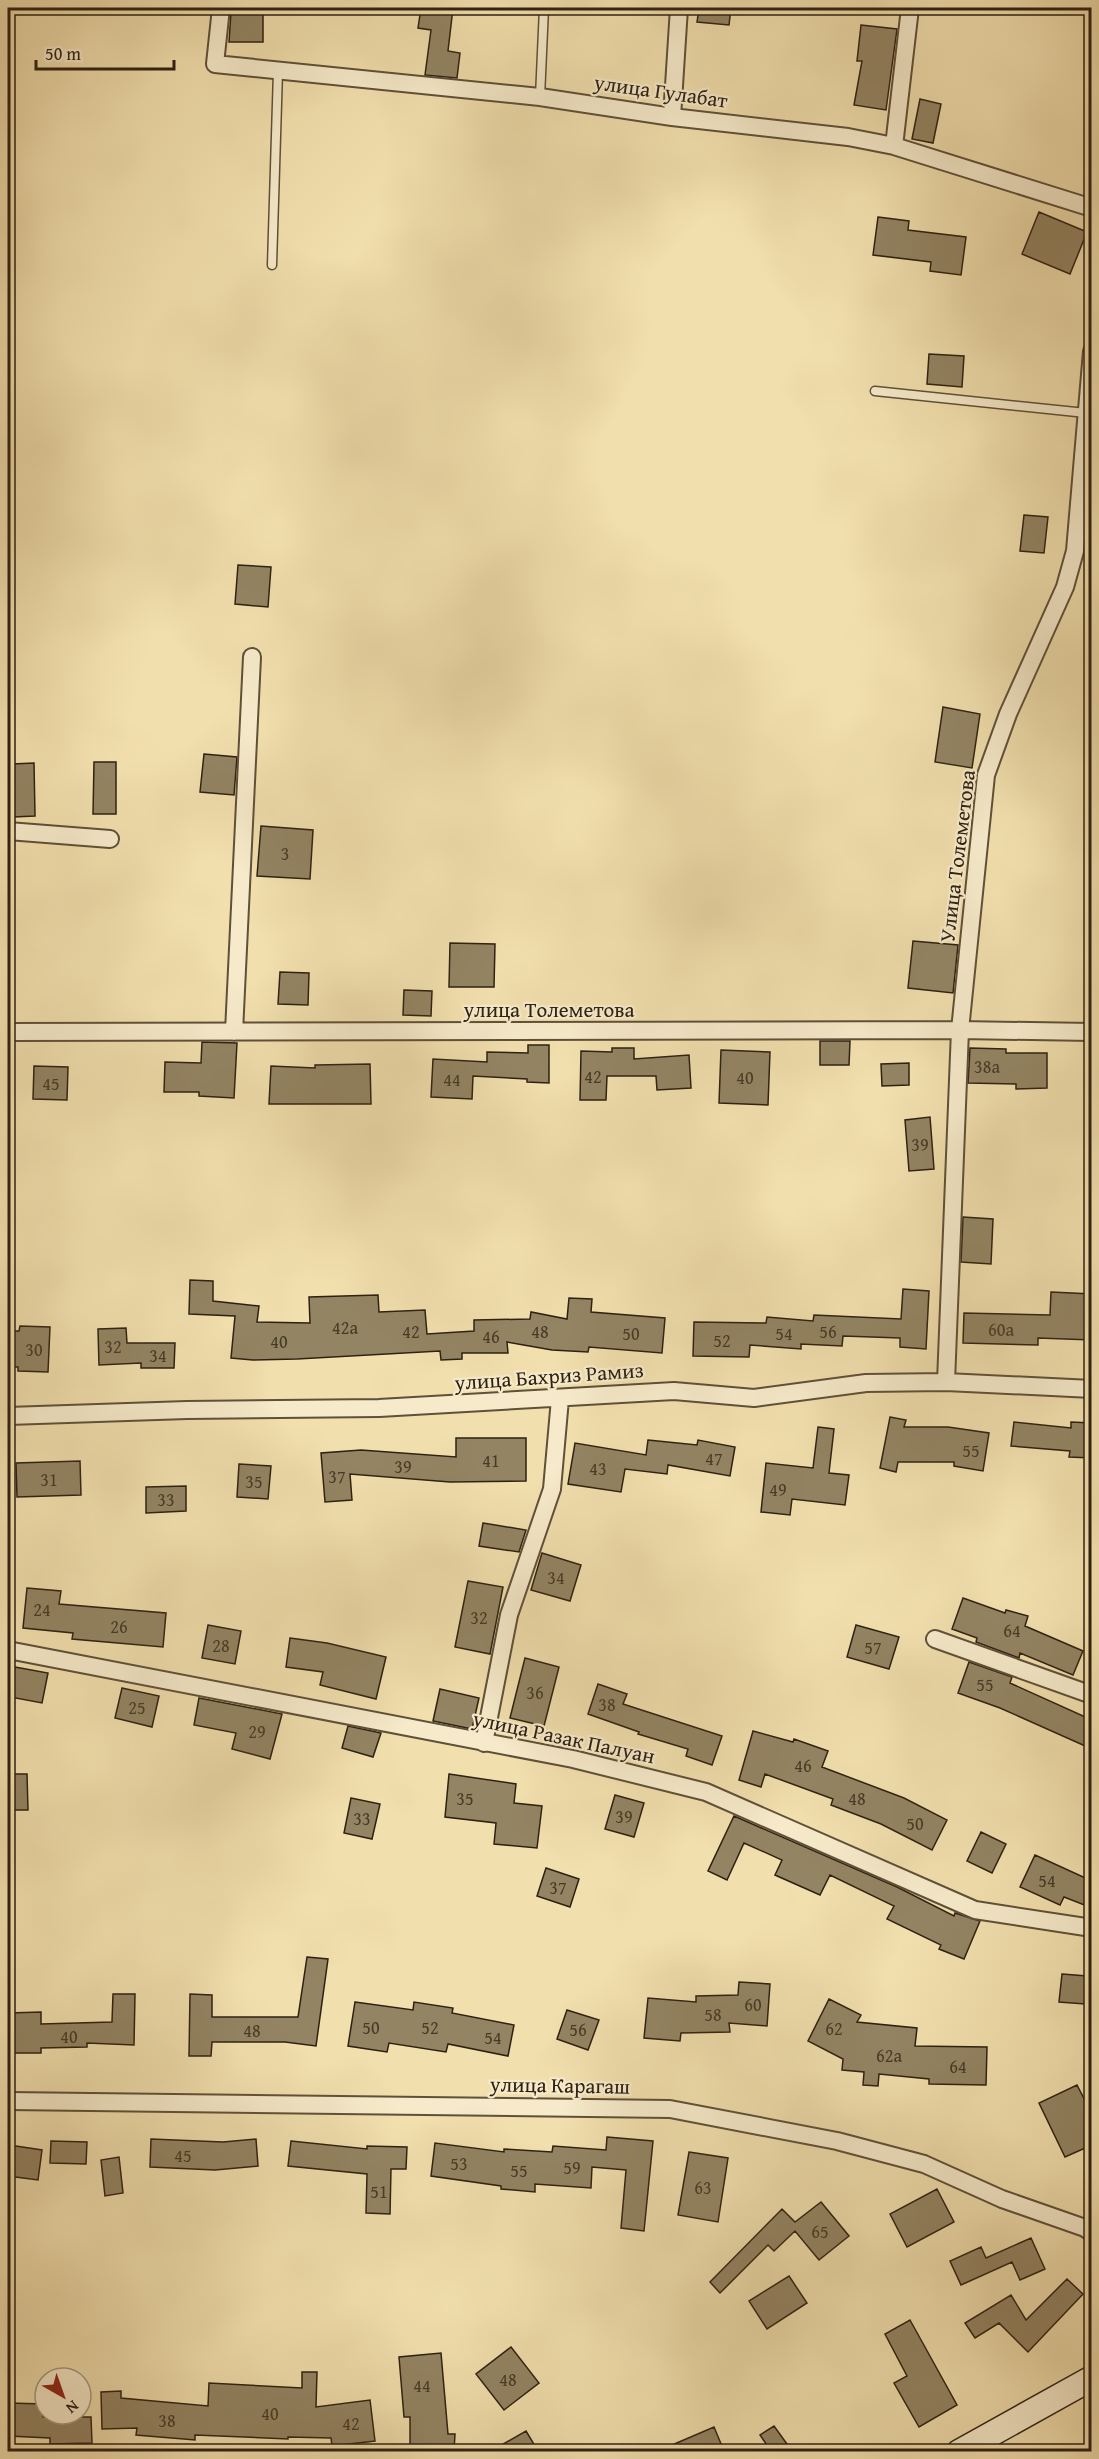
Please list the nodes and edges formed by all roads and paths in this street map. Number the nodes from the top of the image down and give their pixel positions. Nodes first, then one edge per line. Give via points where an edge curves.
1 (221, 8) edge
2 (544, 8) edge
3 (679, 8) edge
4 (910, 8) edge
5 (278, 71) junction
6 (540, 97) junction
7 (672, 117) junction
8 (894, 146) junction
9 (1092, 208) edge
10 (272, 265) dead end
11 (1092, 351) edge
12 (875, 391) dead end
13 (1086, 413) junction
14 (252, 657) dead end
15 (8, 831) edge
16 (110, 839) dead end
17 (960, 1030) junction
18 (8, 1032) edge
19 (234, 1032) junction
20 (1092, 1032) edge
21 (946, 1382) junction
22 (1092, 1389) edge
23 (560, 1399) junction
24 (8, 1416) edge
25 (935, 1639) dead end
26 (8, 1650) edge
27 (1092, 1695) edge
28 (484, 1743) junction
29 (1092, 1928) edge
30 (8, 2101) edge
31 (1092, 2234) edge
32 (1092, 2378) edge
33 (958, 2451) edge

1 - 5 street, улица Гулабат via 215,64
2 - 6 lane
3 - 7 street
4 - 8 street
5 - 6 street, улица Гулабат
5 - 10 lane
6 - 7 street, улица Гулабат
7 - 8 street, улица Гулабат
8 - 9 street, улица Гулабат
11 - 13 street, Улица Толеметова
12 - 13 lane
13 - 17 street, Улица Толеметова via 1075,551 1065,587 1008,714 986,775
14 - 19 street
15 - 16 street
17 - 19 street, улица Толеметова
17 - 20 street, улица Толеметова
17 - 21 street, Улица Толеметова
18 - 19 street, улица Толеметова
21 - 22 street, улица Бахриз Рамиз
21 - 23 street, улица Бахриз Рамиз via 866,1383 754,1398 674,1390
23 - 24 street, улица Бахриз Рамиз via 379,1408
23 - 28 street via 552,1489 509,1615
25 - 27 street
26 - 28 street, улица Разак Палуан
28 - 29 street, улица Разак Палуан via 573,1759 706,1792 975,1910
30 - 31 street, улица Карагаш via 670,2109 837,2141 924,2164
32 - 33 main road

